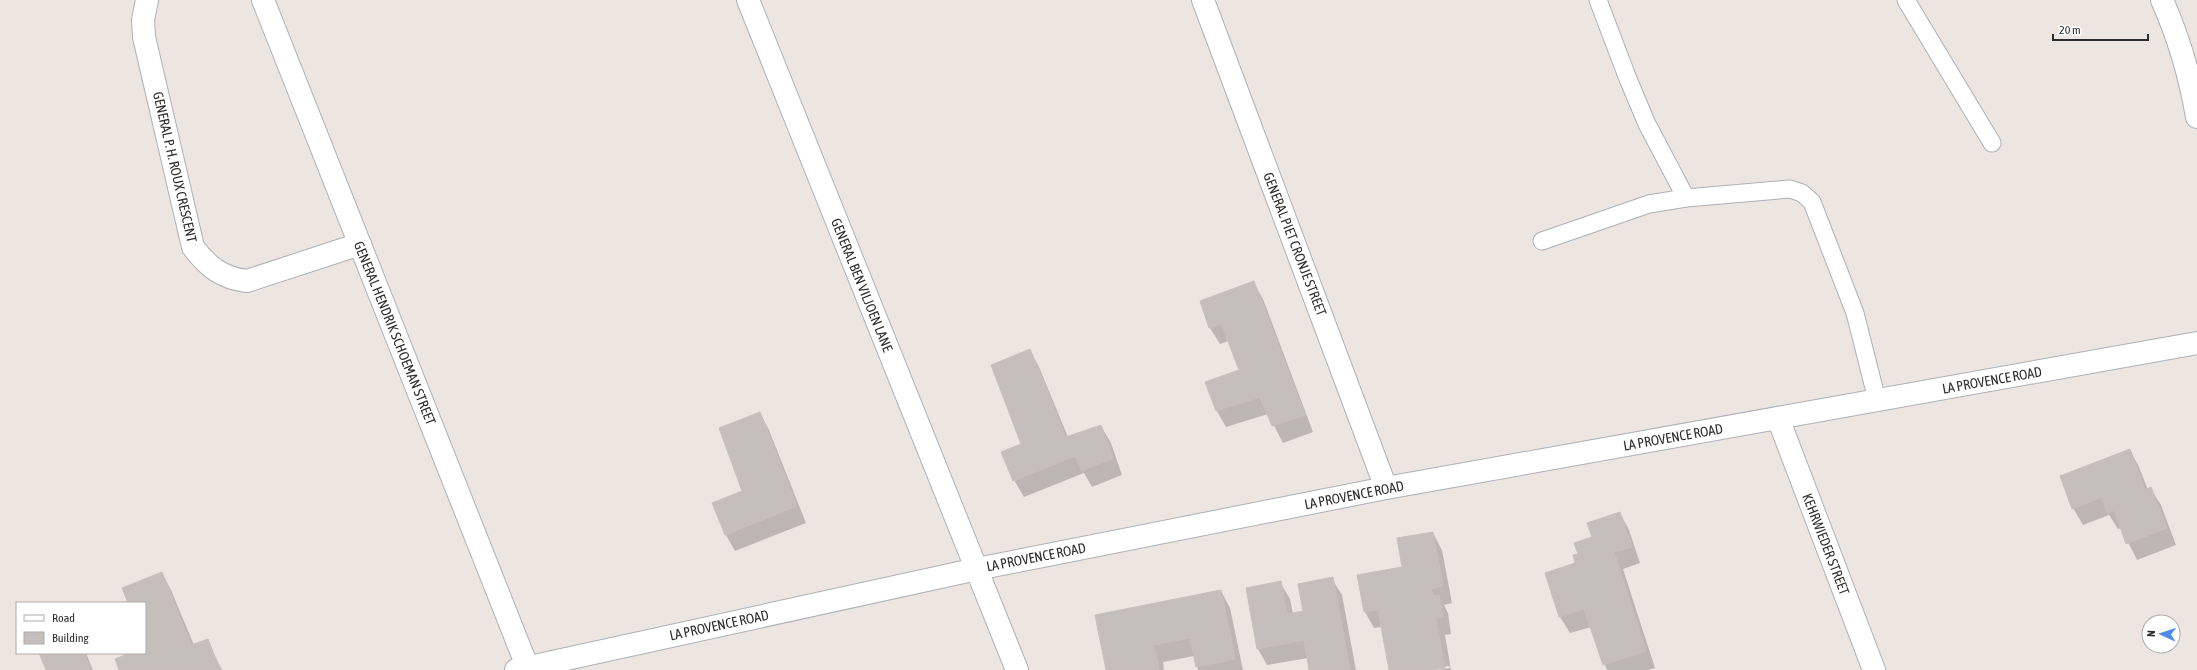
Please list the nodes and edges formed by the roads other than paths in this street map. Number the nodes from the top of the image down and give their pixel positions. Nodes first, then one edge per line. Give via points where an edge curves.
1 (147, 0) edge
2 (263, 0) edge
3 (748, 0) edge
4 (1203, 0) edge
5 (1598, 0) edge
6 (1906, 0) edge
7 (2162, 0) edge
8 (2197, 117) edge
9 (1992, 143) dead end
10 (1686, 198) junction
11 (1542, 241) dead end
12 (360, 244) junction
13 (2197, 343) edge
14 (1877, 400) junction
15 (1778, 418) junction
16 (1386, 488) junction
17 (977, 569) junction
18 (522, 668) edge
19 (1017, 670) edge
20 (1874, 670) edge

1 - 12 street, GENERAL P. H. ROUX CRESCENT via 142,20 144,37 193,247 199,256 214,271 247,281
2 - 12 street, GENERAL HENDRIK SCHOEMAN STREET
3 - 17 street, GENERAL BEN VILJOEN LANE
4 - 16 street, GENERAL PIET CRONJE STREET
5 - 10 lane via 1645,117
6 - 9 lane
7 - 8 street via 2175,29 2186,65
10 - 11 lane via 1642,207
10 - 14 lane via 1790,189 1802,193 1812,202 1854,313
12 - 18 street, GENERAL HENDRIK SCHOEMAN STREET
13 - 14 street, LA PROVENCE ROAD
14 - 15 street, LA PROVENCE ROAD
15 - 16 street, LA PROVENCE ROAD
15 - 20 street, KEHRWIEDER STREET
16 - 17 street, LA PROVENCE ROAD
17 - 18 street, LA PROVENCE ROAD
17 - 19 street, GENERAL BEN VILJOEN LANE

